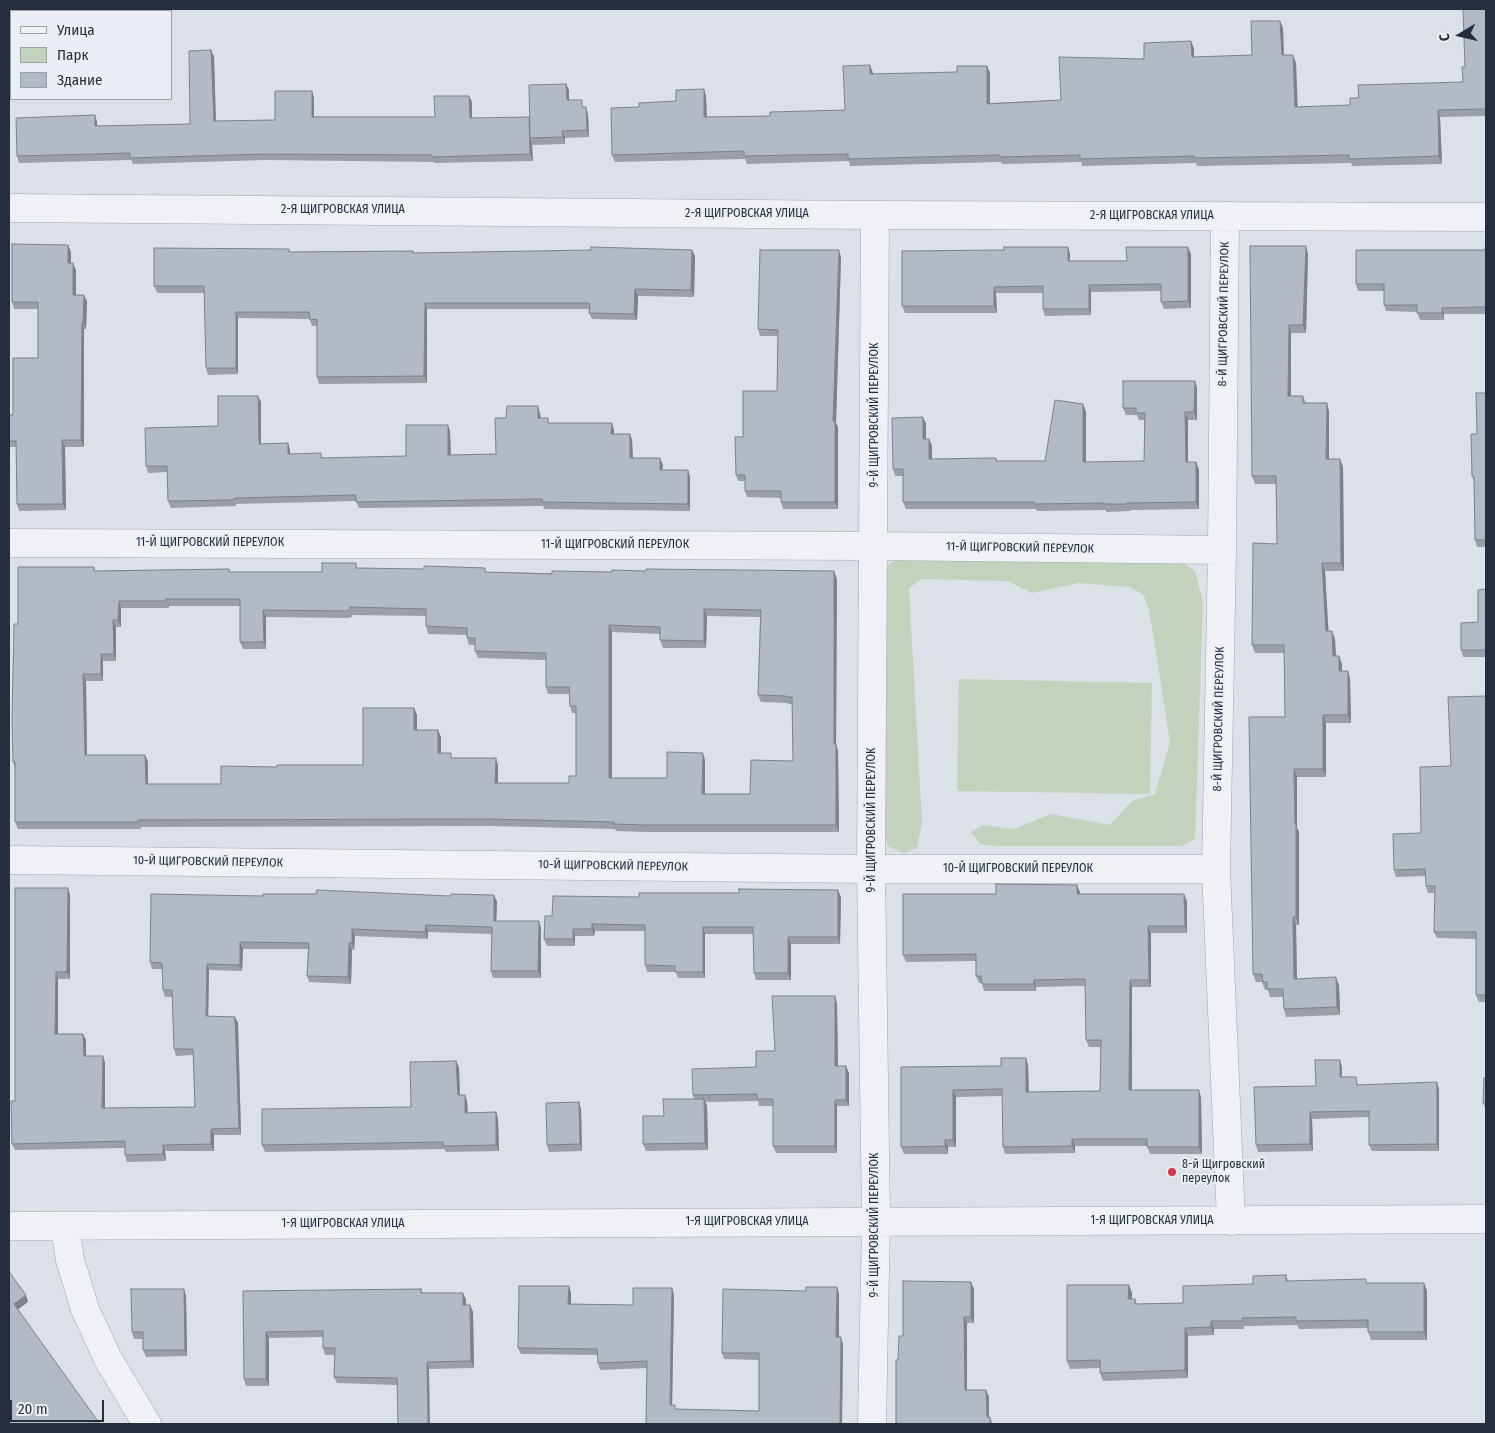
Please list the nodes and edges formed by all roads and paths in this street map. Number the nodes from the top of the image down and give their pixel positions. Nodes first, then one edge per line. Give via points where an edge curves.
1 (9, 208) edge
2 (876, 215) junction
3 (1225, 216) junction
4 (1486, 216) edge
5 (9, 543) edge
6 (874, 546) junction
7 (1222, 550) junction
8 (9, 860) edge
9 (871, 869) junction
10 (1216, 869) junction
11 (1486, 1219) edge
12 (876, 1221) junction
13 (1231, 1221) junction
14 (9, 1226) edge
15 (65, 1226) junction
16 (147, 1424) edge
17 (872, 1424) edge

1 - 2 street, 2-Я ЩИГРОВСКАЯ УЛИЦА
2 - 3 street, 2-Я ЩИГРОВСКАЯ УЛИЦА
2 - 6 street, 9-Й ЩИГРОВСКИЙ ПЕРЕУЛОК
3 - 4 street, 2-Я ЩИГРОВСКАЯ УЛИЦА
3 - 7 street, 8-Й ЩИГРОВСКИЙ ПЕРЕУЛОК
5 - 6 street, 11-Й ЩИГРОВСКИЙ ПЕРЕУЛОК
6 - 7 street, 11-Й ЩИГРОВСКИЙ ПЕРЕУЛОК
6 - 9 street, 9-Й ЩИГРОВСКИЙ ПЕРЕУЛОК
7 - 10 street, 8-Й ЩИГРОВСКИЙ ПЕРЕУЛОК
8 - 9 street, 10-Й ЩИГРОВСКИЙ ПЕРЕУЛОК
9 - 10 street, 10-Й ЩИГРОВСКИЙ ПЕРЕУЛОК
9 - 12 street, 9-Й ЩИГРОВСКИЙ ПЕРЕУЛОК
10 - 13 street, 8-Й ЩИГРОВСКИЙ ПЕРЕУЛОК
11 - 13 street, 1-Я ЩИГРОВСКАЯ УЛИЦА
12 - 13 street, 1-Я ЩИГРОВСКАЯ УЛИЦА
12 - 15 street, 1-Я ЩИГРОВСКАЯ УЛИЦА
12 - 17 street, 9-Й ЩИГРОВСКИЙ ПЕРЕУЛОК
14 - 15 street, 1-Я ЩИГРОВСКАЯ УЛИЦА
15 - 16 street via 70,1260 85,1309 108,1359

